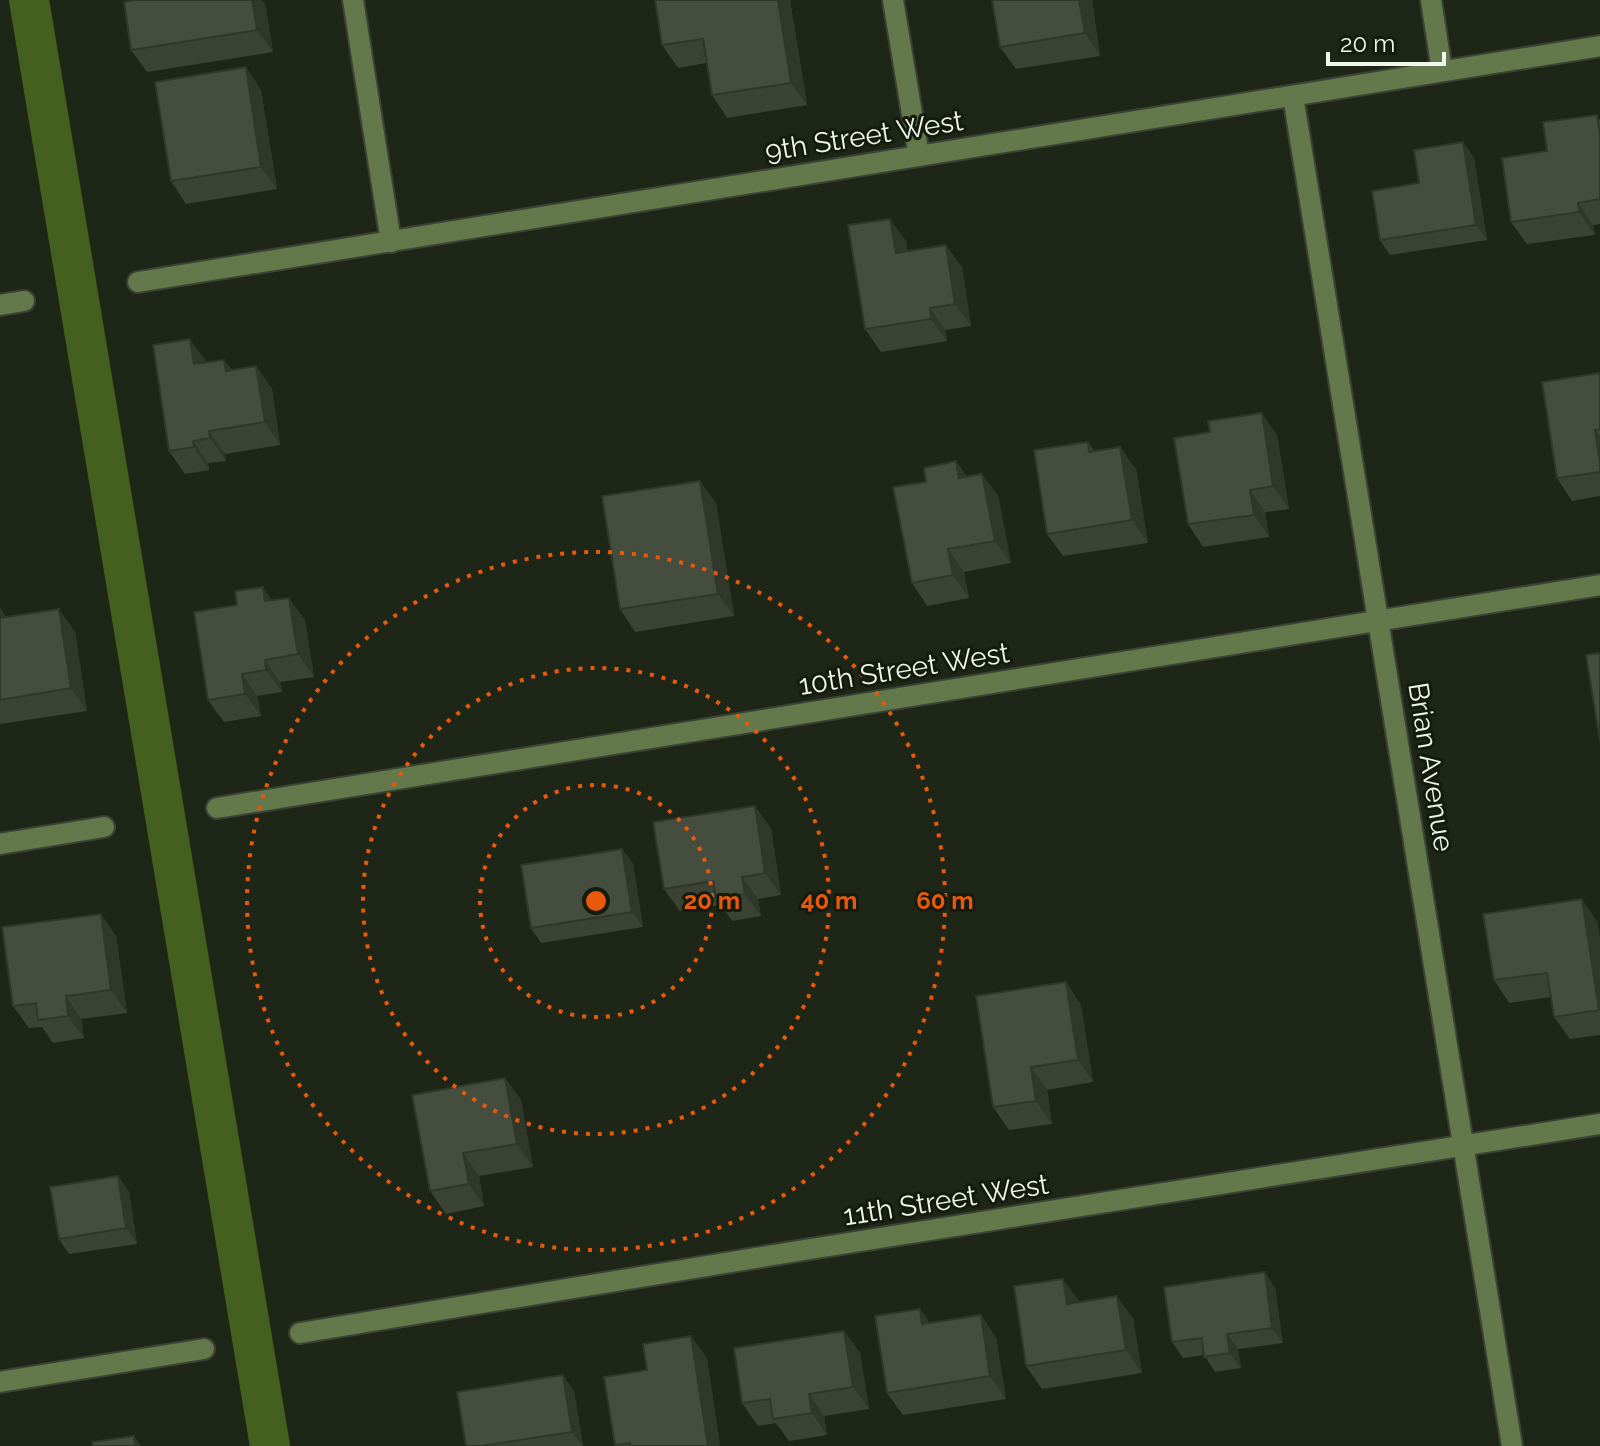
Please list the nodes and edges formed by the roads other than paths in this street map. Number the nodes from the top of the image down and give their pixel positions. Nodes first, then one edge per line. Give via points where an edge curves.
1 (353, 0) edge
2 (893, 0) edge
3 (1431, 0) edge
4 (1600, 46) edge
5 (1442, 71) junction
6 (1293, 96) junction
7 (919, 156) junction
8 (391, 242) junction
9 (138, 282) dead end
10 (24, 301) dead end
11 (0, 305) edge
12 (1600, 585) edge
13 (1379, 620) junction
14 (217, 808) dead end
15 (104, 827) dead end
16 (0, 844) edge
17 (1600, 1124) edge
18 (1463, 1146) junction
19 (300, 1333) dead end
20 (204, 1349) dead end
21 (0, 1382) edge
22 (1512, 1446) edge

1 - 8 street
2 - 7 street
3 - 5 street
4 - 5 street, 9th Street West
5 - 6 street, 9th Street West
6 - 7 street, 9th Street West
6 - 13 street, Brian Avenue
7 - 8 street, 9th Street West
8 - 9 street, 9th Street West
10 - 11 street
12 - 13 street, 10th Street West
13 - 14 street, 10th Street West
13 - 18 street, Brian Avenue
15 - 16 street
17 - 18 street, 11th Street West
18 - 19 street, 11th Street West
18 - 22 street, Brian Avenue
20 - 21 street

